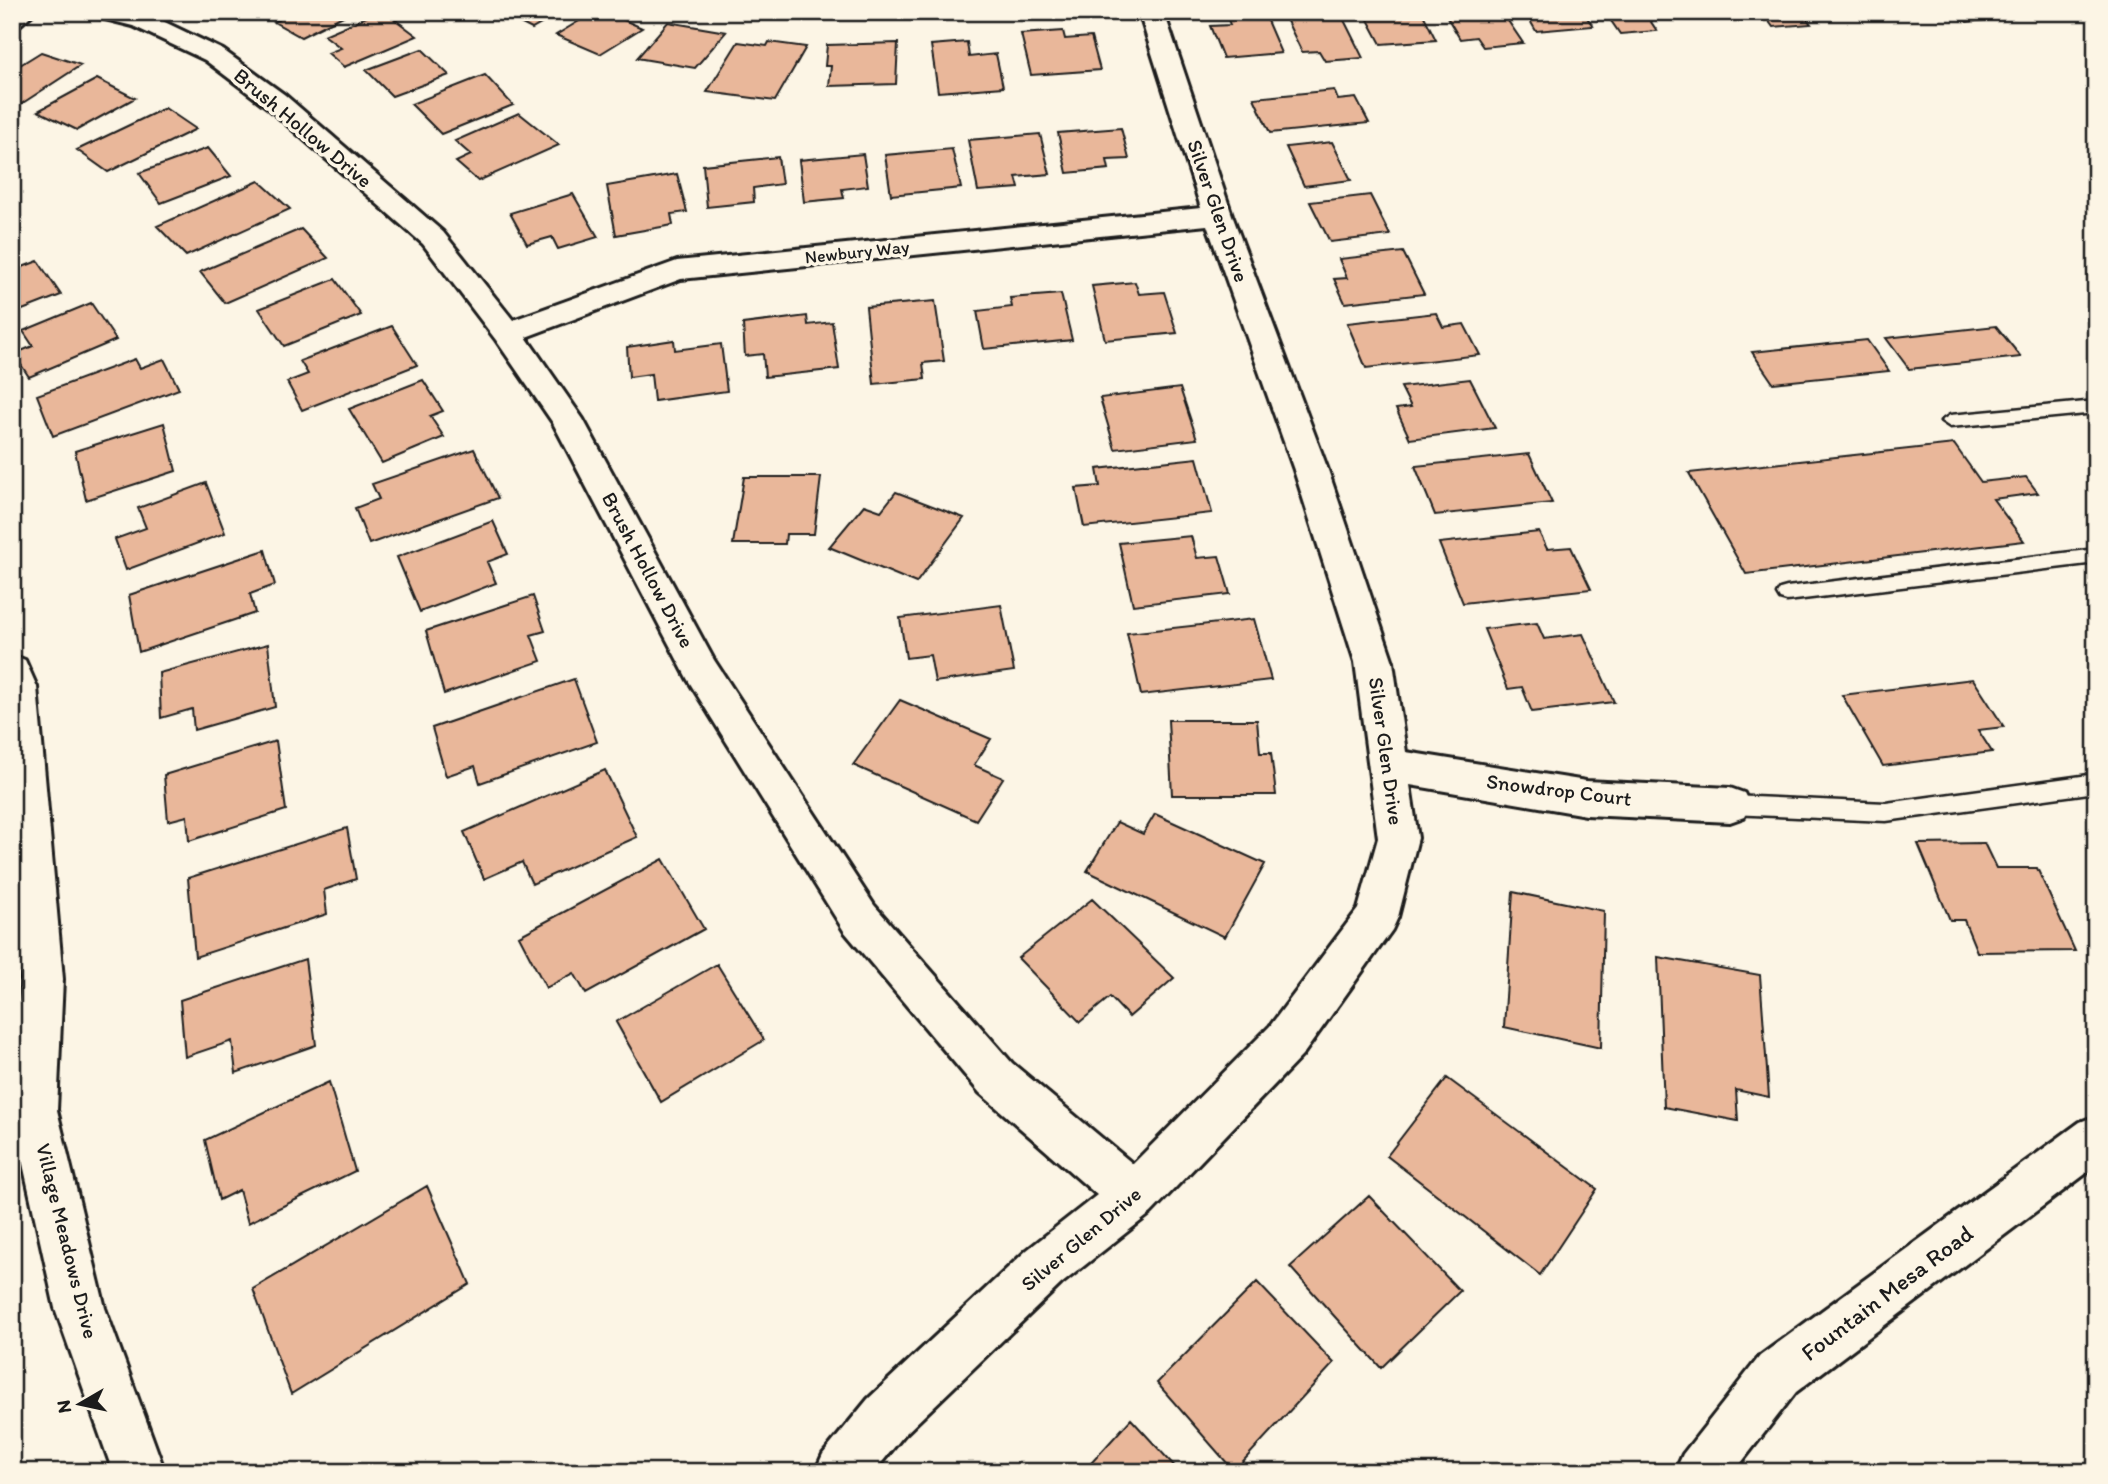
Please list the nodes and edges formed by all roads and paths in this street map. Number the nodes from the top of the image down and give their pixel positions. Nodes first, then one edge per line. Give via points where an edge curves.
1 (23, 12) edge
2 (106, 12) edge
3 (1152, 12) edge
4 (12, 19) edge
5 (1218, 215) junction
6 (507, 333) junction
7 (2096, 407) edge
8 (1950, 421) dead end
9 (2096, 556) edge
10 (1787, 594) dead end
11 (12, 670) edge
12 (1389, 765) junction
13 (2096, 783) edge
14 (1730, 805) joint
15 (2096, 1138) edge
16 (1134, 1196) junction
17 (139, 1472) edge
18 (841, 1472) edge
19 (1701, 1472) edge

1 - 4 street
2 - 6 street, Brush Hollow Drive via 141,20 214,55 276,102 433,238
3 - 5 street, Silver Glen Drive
5 - 6 street, Newbury Way via 677,270
5 - 12 street, Silver Glen Drive via 1311,470 1374,662
6 - 16 street, Brush Hollow Drive via 567,419 701,670 859,918 996,1078
7 - 8 lane
9 - 10 lane
11 - 17 street, Village Meadows Drive via 18,687 42,979 34,1110 80,1308
12 - 14 street, Snowdrop Court via 1586,798
12 - 16 street, Silver Glen Drive via 1398,838 1377,917 1286,1041
13 - 14 lane via 1886,812
15 - 19 street, Fountain Mesa Road via 1778,1374
16 - 18 street, Silver Glen Drive via 1044,1267 886,1417

